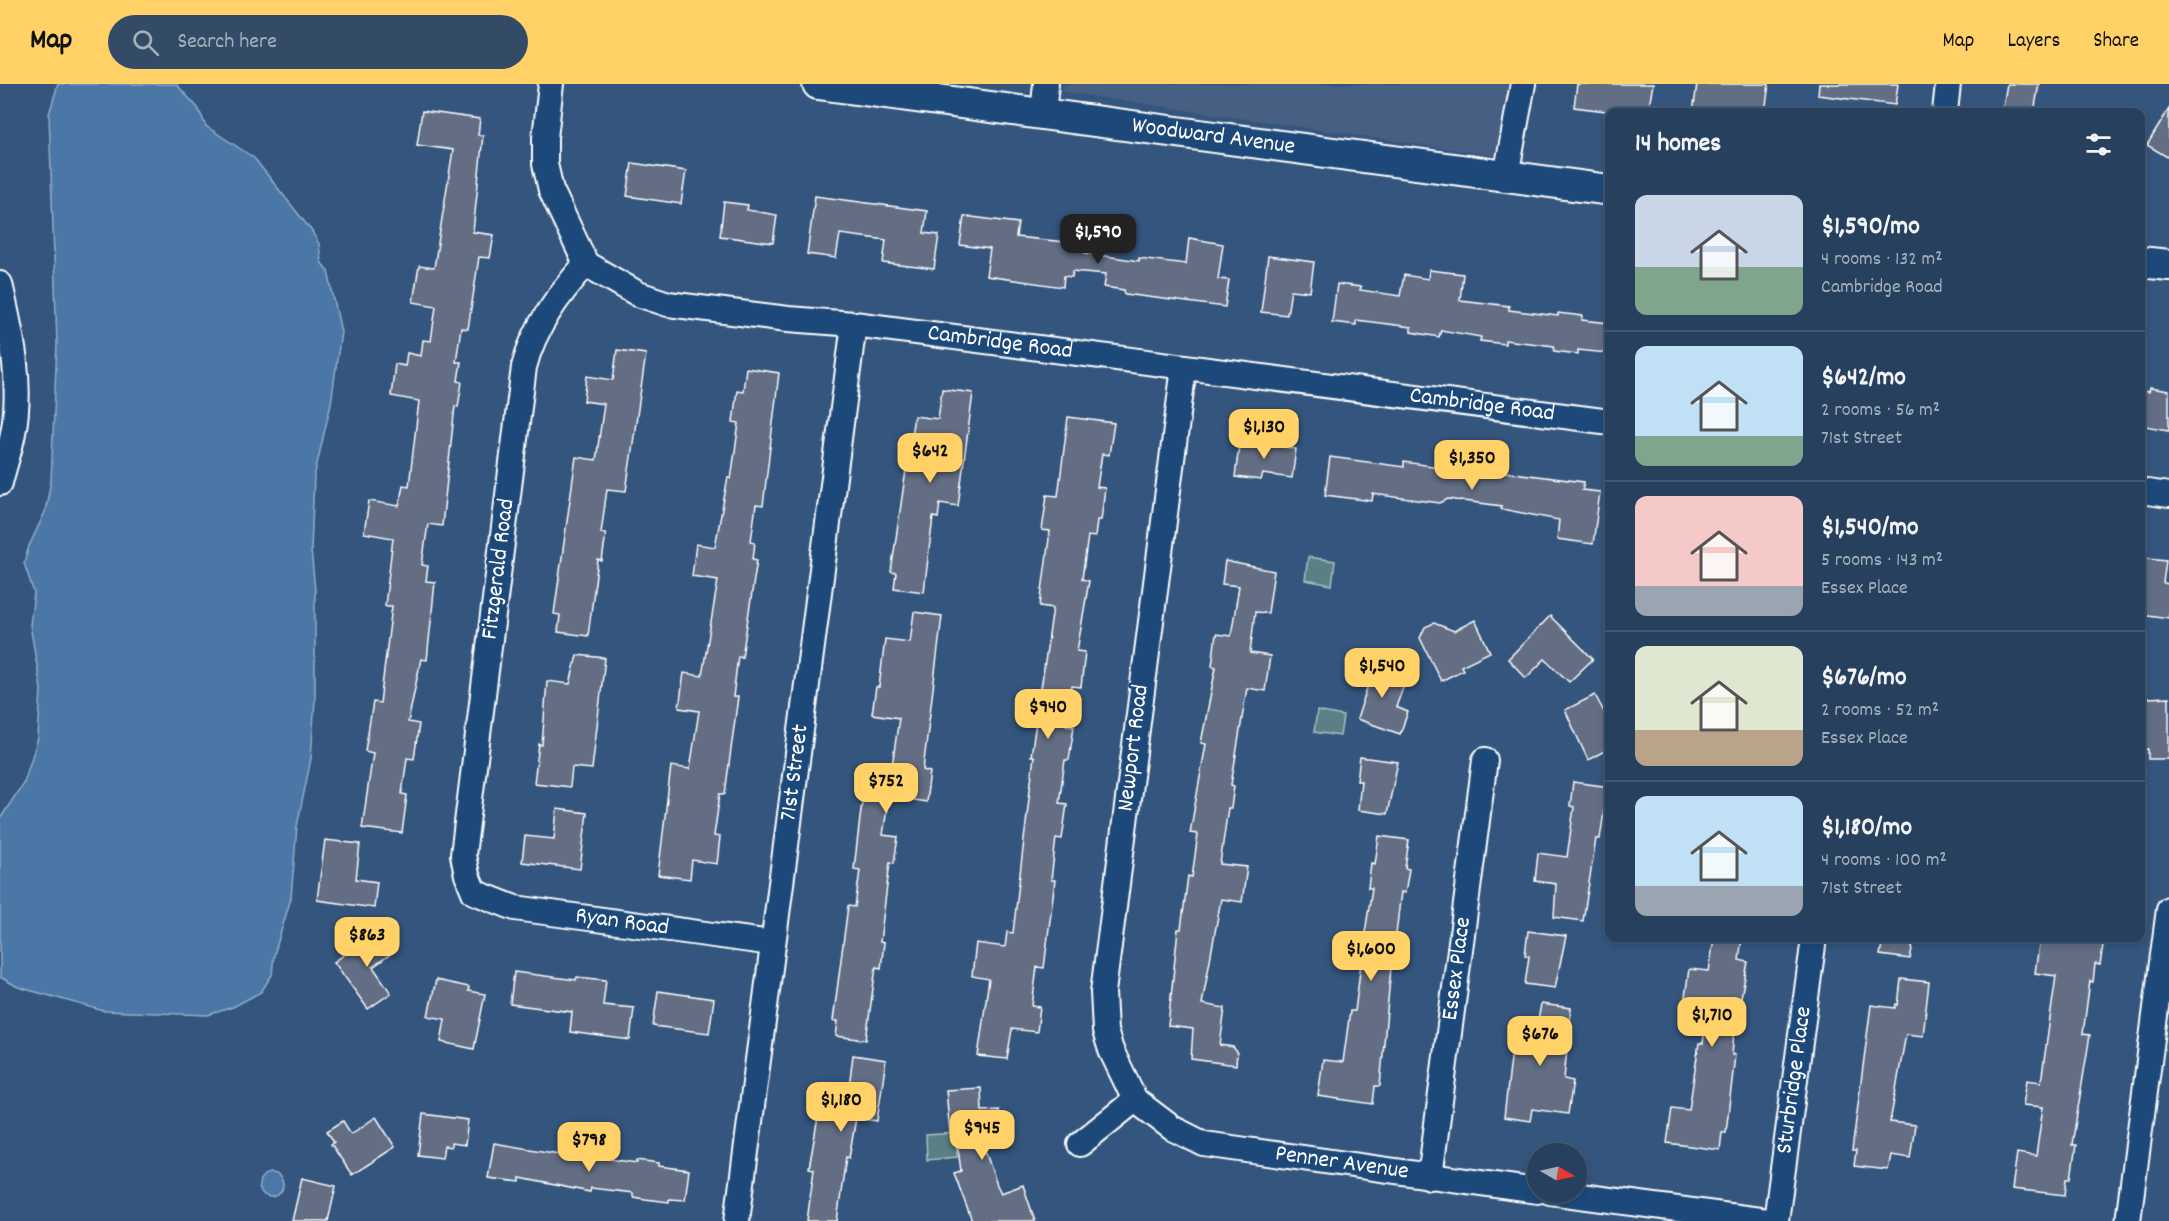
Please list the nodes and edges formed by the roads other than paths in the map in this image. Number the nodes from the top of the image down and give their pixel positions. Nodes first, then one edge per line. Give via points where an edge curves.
1 (551, 84) edge
2 (818, 84) edge
3 (1046, 84) edge
4 (1523, 84) edge
5 (1948, 84) edge
6 (1945, 108) edge
7 (1043, 114) junction
8 (1506, 176) junction
9 (1605, 189) edge
10 (2145, 263) edge
11 (586, 264) junction
12 (2169, 266) edge
13 (0, 284) edge
14 (854, 324) junction
15 (1184, 367) junction
16 (1605, 421) edge
17 (0, 483) edge
18 (2145, 492) edge
19 (2169, 495) edge
20 (1485, 760) dead end
21 (474, 892) joint
22 (2169, 909) edge
23 (1813, 942) edge
24 (772, 943) junction
25 (1135, 1100) junction
26 (1154, 1114) joint
27 (1080, 1144) dead end
28 (1430, 1177) junction
29 (1527, 1190) edge
30 (1587, 1197) edge
31 (737, 1221) edge
32 (1767, 1221) edge
33 (1776, 1221) edge
34 (2128, 1221) edge

1 - 11 street via 545,164 551,190
2 - 7 main road, Woodward Avenue
3 - 7 street
4 - 8 street
5 - 6 street
7 - 8 main road, Woodward Avenue
8 - 9 main road, Woodward Avenue
10 - 12 main road
11 - 14 street, Cambridge Road via 638,294 668,304
11 - 21 street, Fitzgerald Road via 564,288 534,335 524,367 463,855
13 - 17 street via 10,328 17,394 14,432
14 - 15 street, Cambridge Road
14 - 24 street, 71st Street
15 - 16 street, Cambridge Road
15 - 25 street, Newport Road via 1103,992 1105,1031
18 - 19 street
20 - 28 street, Essex Place
21 - 24 street, Ryan Road via 515,908
22 - 34 street
23 - 33 street, Sturbridge Place
24 - 31 street, 71st Street
25 - 26 street, Newport Road
25 - 27 street
26 - 28 street, Penner Avenue via 1188,1138 1216,1148
28 - 29 street, Penner Avenue
30 - 32 street

